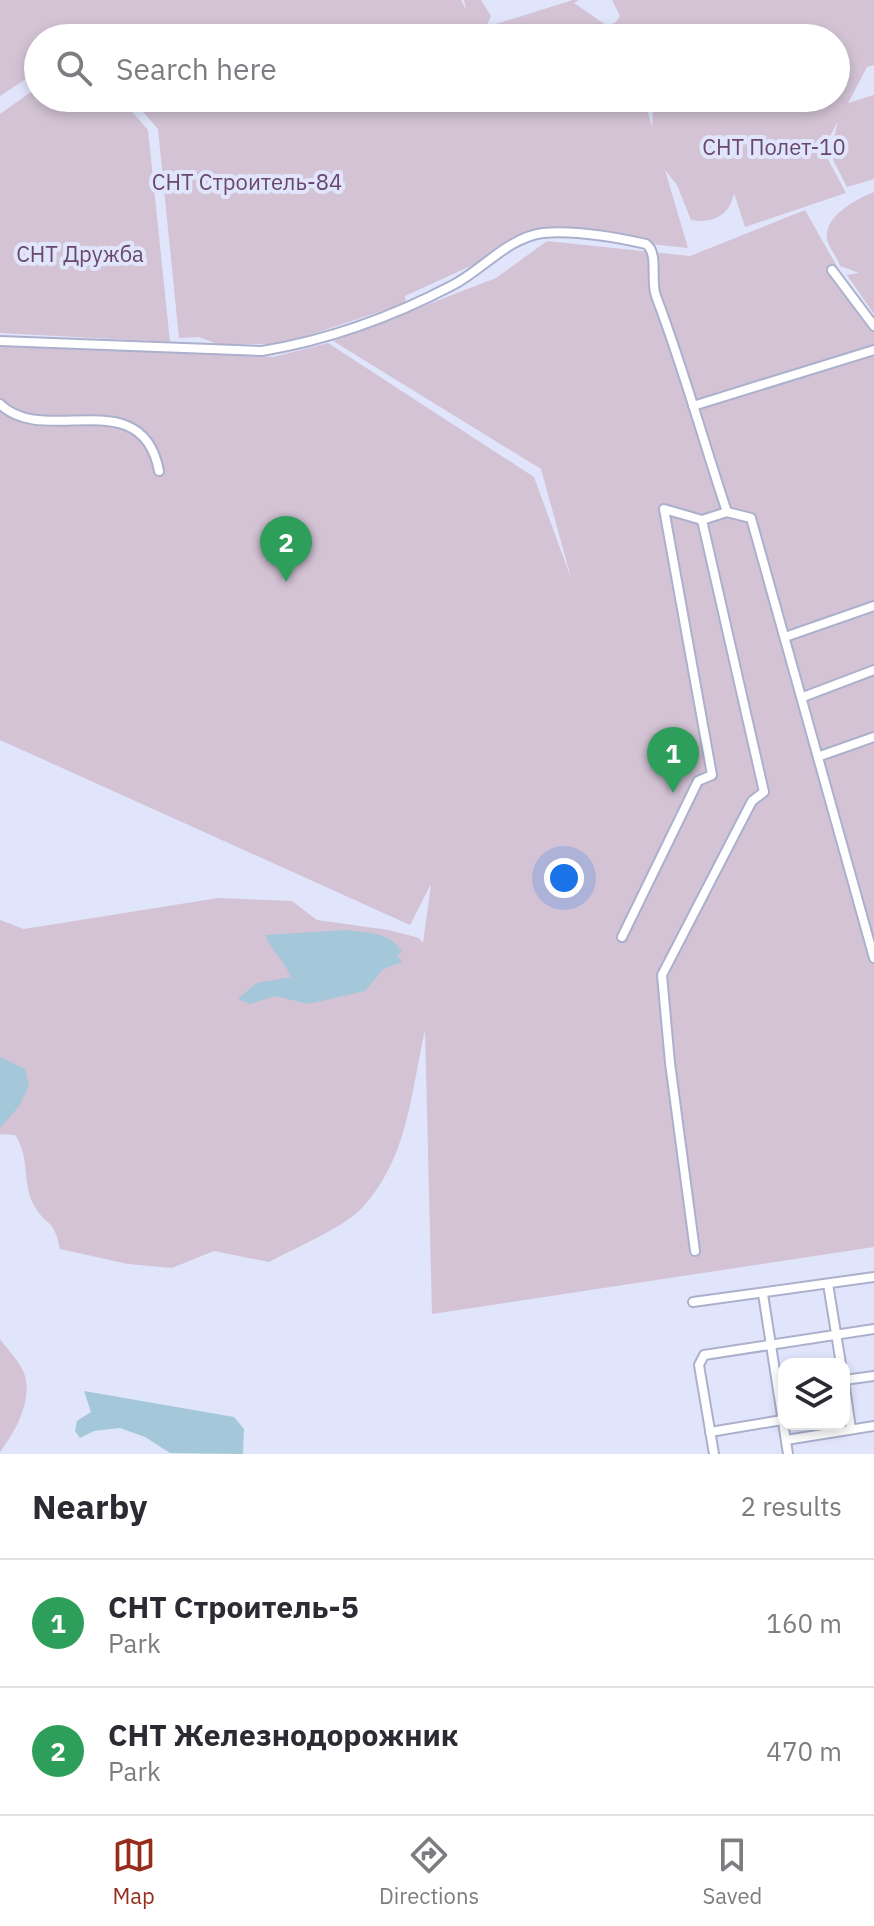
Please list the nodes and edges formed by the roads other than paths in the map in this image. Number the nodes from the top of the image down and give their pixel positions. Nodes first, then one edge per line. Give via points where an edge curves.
1 (832, 270) dead end
2 (874, 326) edge
3 (0, 341) edge
4 (874, 350) edge
5 (0, 404) edge
6 (693, 406) junction
7 (159, 471) dead end
8 (727, 512) junction
9 (702, 520) junction
10 (874, 606) edge
11 (785, 637) junction
12 (874, 670) edge
13 (803, 697) junction
14 (874, 737) edge
15 (820, 756) junction
16 (622, 937) dead end
17 (874, 958) edge
18 (695, 1251) dead end
19 (874, 1277) edge
20 (828, 1284) junction
21 (763, 1294) junction
22 (693, 1302) dead end
23 (874, 1329) edge
24 (836, 1336) junction
25 (769, 1346) junction
26 (840, 1358) edge
27 (874, 1376) edge
28 (778, 1378) edge
29 (850, 1379) edge
30 (778, 1421) edge
31 (850, 1422) edge
32 (874, 1426) edge
33 (851, 1429) junction
34 (784, 1430) edge
35 (710, 1432) junction
36 (786, 1440) junction
37 (714, 1454) edge
38 (788, 1454) edge

1 - 2 street
3 - 6 street via 240,351 285,347 410,307 530,236 575,235 652,248 654,290
4 - 6 street
5 - 7 street via 24,418 101,419 128,425 149,444
6 - 8 street
8 - 9 street
8 - 11 street via 751,518
9 - 16 street via 664,509 712,775 698,781
9 - 18 street via 764,792 752,801 662,975
10 - 11 street
11 - 13 street
12 - 13 street
13 - 15 street
14 - 15 street
15 - 17 street
19 - 20 street
20 - 21 street
20 - 24 street
21 - 22 street
21 - 25 street
23 - 24 street
24 - 25 street
24 - 26 street
25 - 28 street
25 - 35 street via 699,1359
27 - 29 street
30 - 35 street
31 - 33 street
32 - 33 street
33 - 36 street
34 - 36 street
35 - 37 street
36 - 38 street

